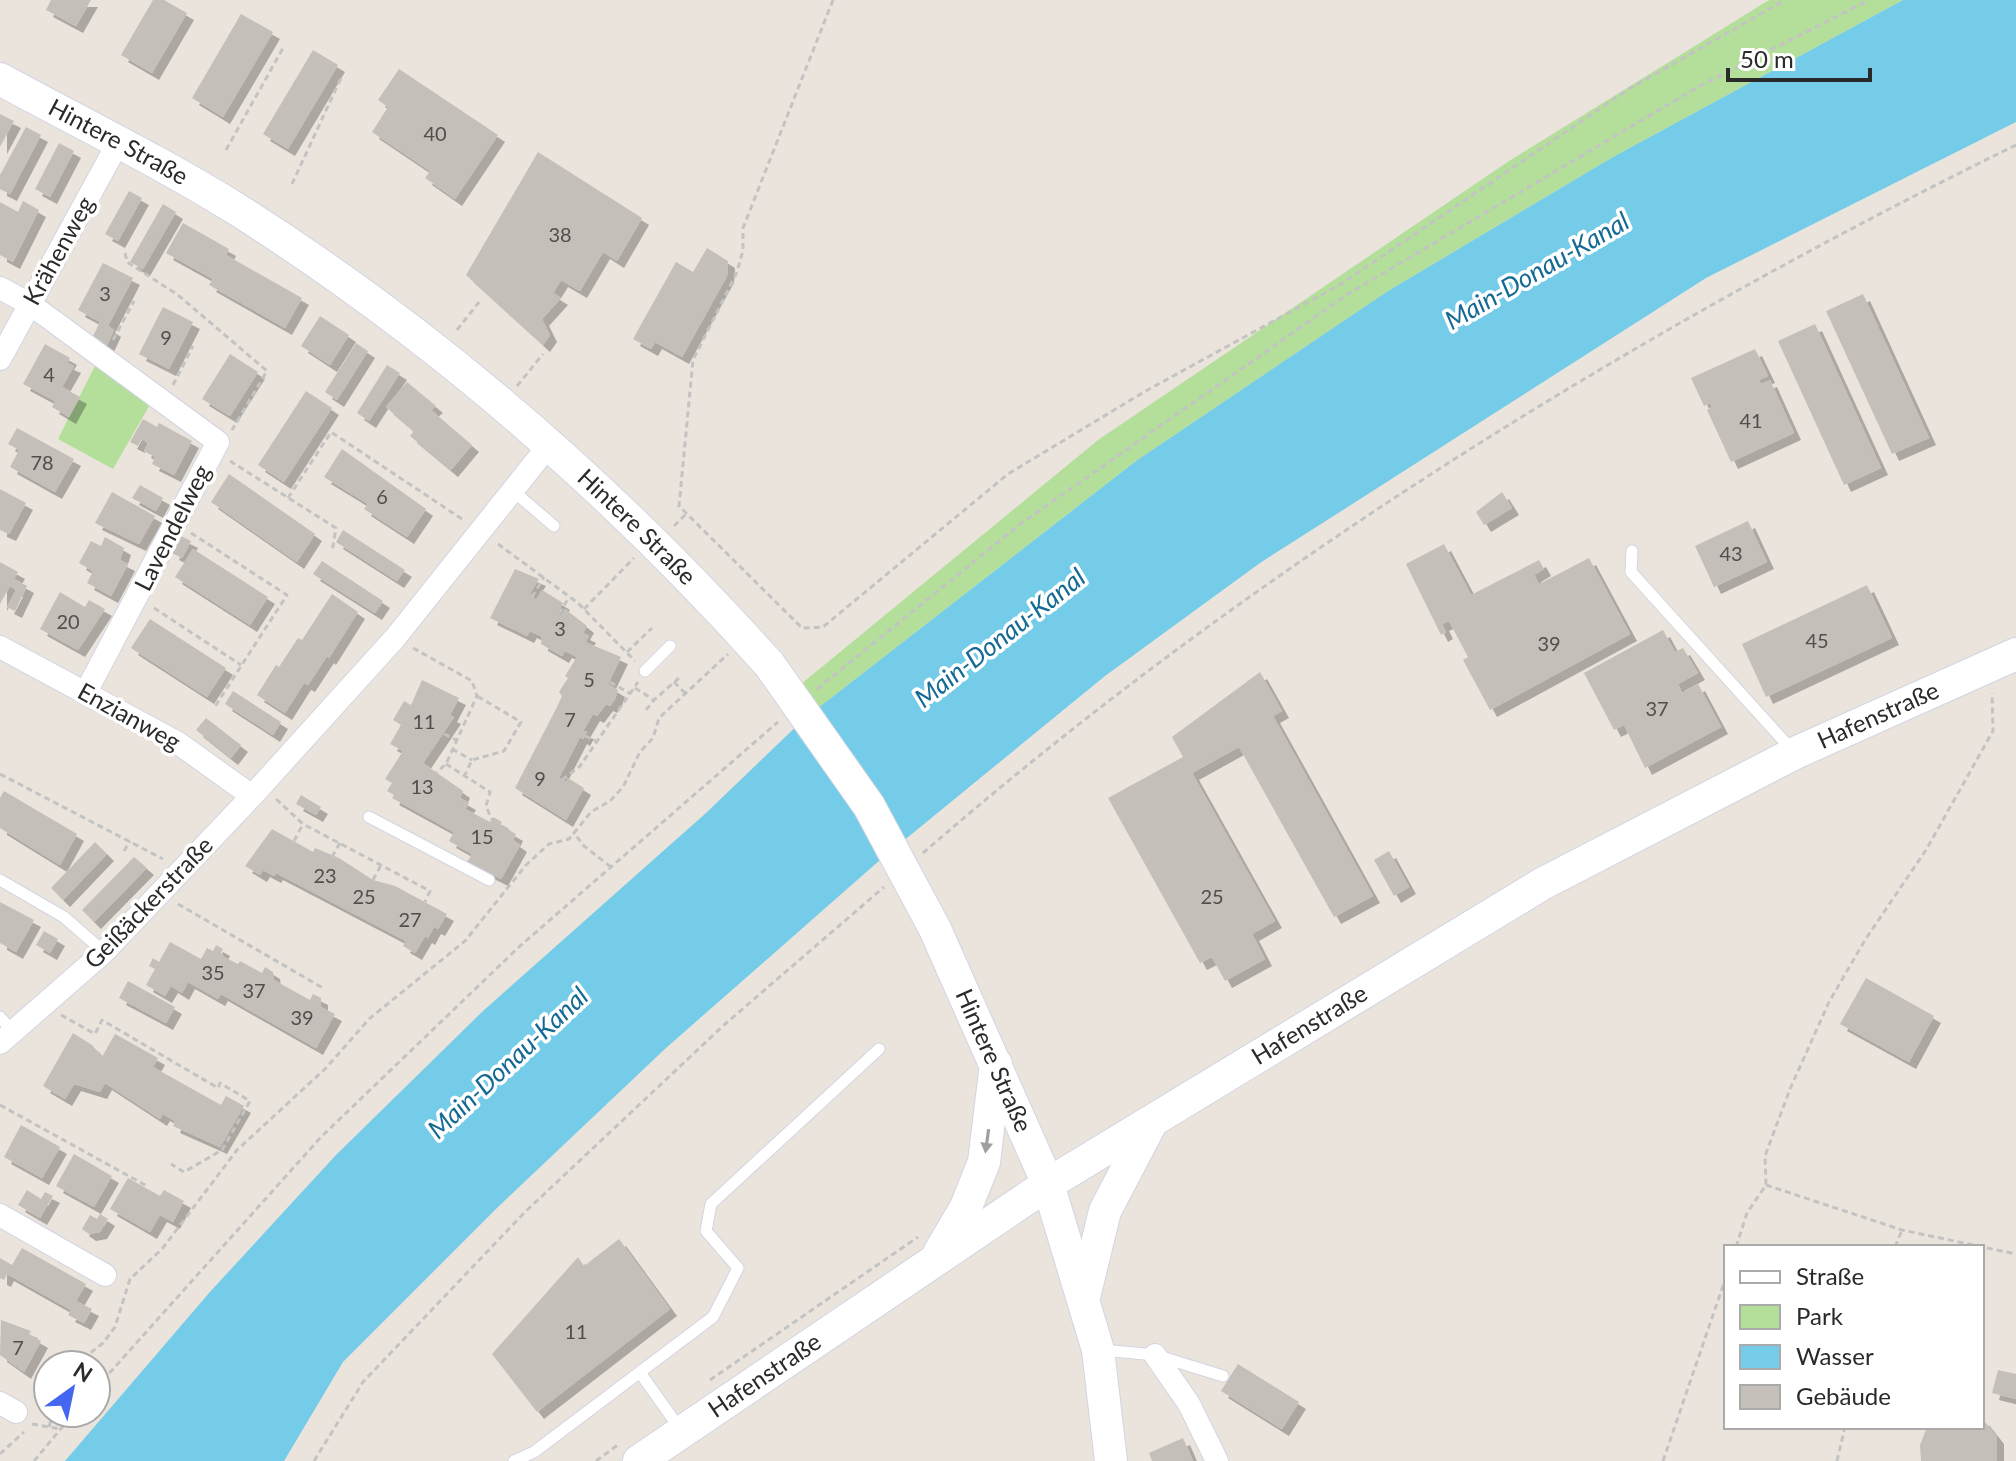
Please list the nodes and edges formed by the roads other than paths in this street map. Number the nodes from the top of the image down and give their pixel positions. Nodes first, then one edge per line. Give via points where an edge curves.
1 (0, 79) edge
2 (118, 143) junction
3 (0, 288) edge
4 (30, 304) junction
5 (0, 359) edge
6 (549, 445) junction
7 (512, 490) junction
8 (554, 526) dead end
9 (1632, 551) dead end
10 (670, 646) dead end
11 (0, 647) edge
12 (2004, 660) edge
13 (645, 671) road end
14 (86, 692) junction
15 (1795, 753) junction
16 (256, 791) junction
17 (369, 817) dead end
18 (0, 880) edge
19 (489, 880) dead end
20 (104, 952) junction
21 (4, 1031) edge
22 (879, 1049) dead end
23 (996, 1064) junction
24 (1152, 1122) junction
25 (1048, 1184) junction
26 (0, 1215) edge
27 (931, 1246) junction
28 (105, 1275) dead end
29 (1083, 1301) junction
30 (1098, 1350) junction
31 (1155, 1355) junction
32 (641, 1374) junction
33 (1223, 1376) dead end
34 (682, 1431) junction
35 (629, 1452) edge
36 (514, 1461) edge
37 (1111, 1461) edge
38 (1217, 1461) edge

1 - 2 street, Hintere Straße
2 - 4 street, Krähenweg
2 - 6 street, Hintere Straße via 208,192 305,256 435,348
3 - 4 street, Lavendelweg
4 - 5 street, Krähenweg
4 - 14 street, Lavendelweg via 165,402 216,446
6 - 7 street, Geißäckerstraße
6 - 23 street, Hintere Straße, bridge via 640,529 769,664 869,806 935,929
7 - 8 lane
7 - 16 street, Geißäckerstraße via 395,638
9 - 15 lane via 1631,572
10 - 13 lane
11 - 14 street, Enzianweg
12 - 15 street, Hafenstraße
14 - 16 street, Enzianweg
15 - 24 street, Hafenstraße via 1542,884
16 - 20 street, Geißäckerstraße
17 - 19 lane
18 - 20 lane via 64,917
20 - 21 street, Geißäckerstraße via 44,1006
22 - 32 lane via 711,1204 706,1231 738,1268 713,1317
23 - 25 street, Hintere Straße
23 -> 27 street via 984,1162 966,1207
24 - 25 street, Hafenstraße
24 - 29 street via 1105,1211
25 - 27 street, Hafenstraße
25 - 29 street, Hintere Straße
26 - 28 street
27 - 34 street, Hafenstraße
29 - 30 street, Hintere Straße
30 - 31 lane
30 - 37 street, Hintere Straße
31 - 33 lane
31 - 38 street via 1189,1404
32 - 34 lane
32 - 36 lane
34 - 35 street, Hafenstraße

